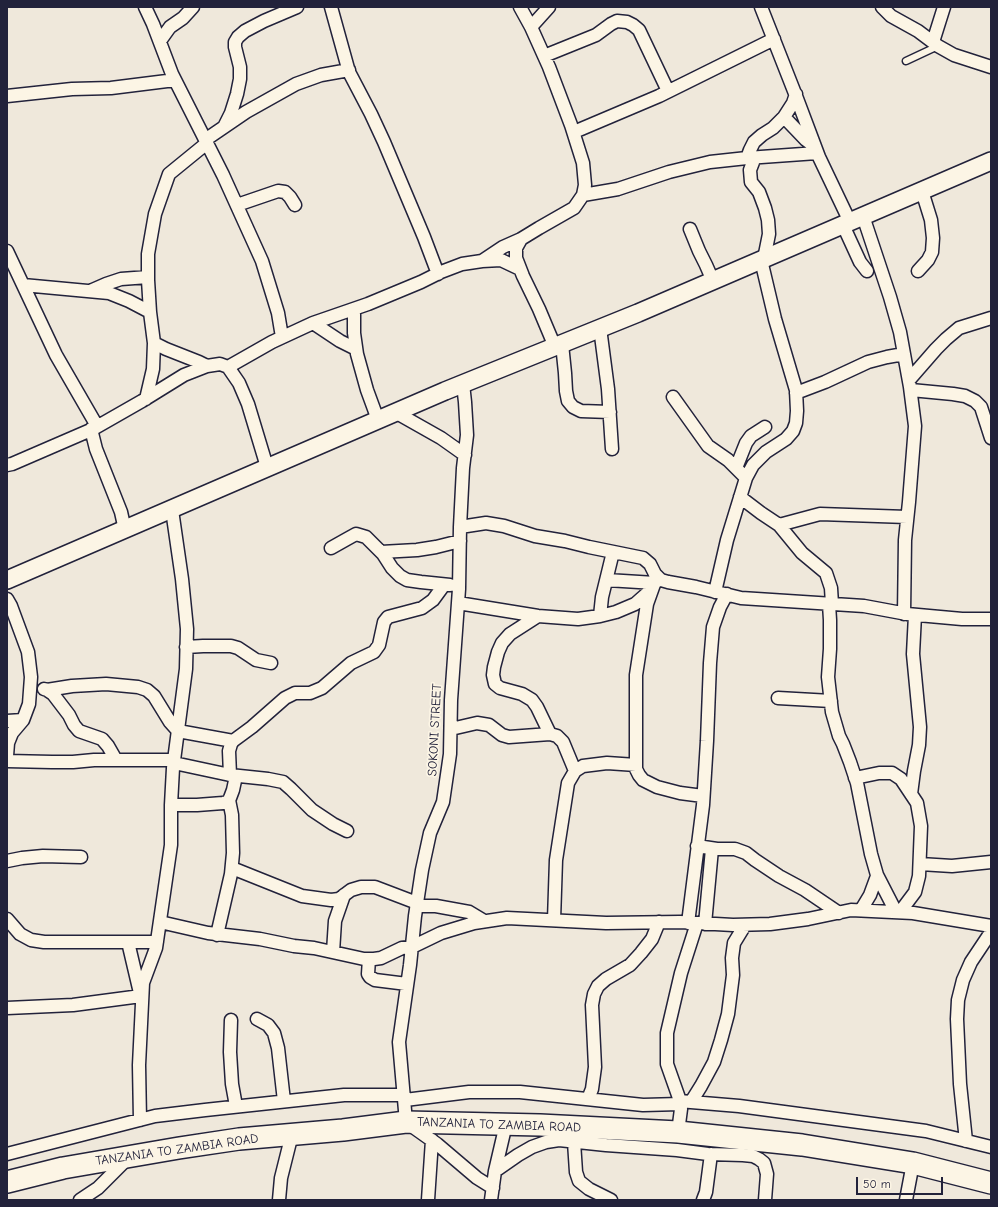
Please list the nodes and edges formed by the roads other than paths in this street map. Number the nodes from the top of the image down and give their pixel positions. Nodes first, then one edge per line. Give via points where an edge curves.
1 (145, 7) edge
2 (193, 7) edge
3 (297, 7) edge
4 (331, 7) edge
5 (520, 7) edge
6 (549, 7) edge
7 (760, 7) edge
8 (882, 7) edge
9 (944, 7) edge
10 (150, 13) edge
11 (531, 27) junction
12 (774, 39) junction
13 (160, 41) junction
14 (936, 44) junction
15 (544, 56) junction
16 (906, 60) dead end
17 (991, 67) edge
18 (349, 70) junction
19 (175, 80) junction
20 (668, 91) junction
21 (796, 94) junction
22 (7, 96) edge
23 (784, 116) junction
24 (223, 128) junction
25 (574, 132) junction
26 (206, 141) junction
27 (816, 149) junction
28 (751, 158) junction
29 (991, 161) edge
30 (922, 191) junction
31 (583, 195) junction
32 (295, 205) dead end
33 (237, 206) junction
34 (852, 221) junction
35 (690, 229) dead end
36 (521, 240) junction
37 (7, 251) edge
38 (762, 259) junction
39 (482, 261) junction
40 (520, 269) junction
41 (867, 271) dead end
42 (918, 271) dead end
43 (7, 272) edge
44 (438, 274) junction
45 (148, 277) junction
46 (712, 281) junction
47 (22, 282) junction
48 (90, 291) junction
49 (354, 309) junction
50 (150, 312) junction
51 (991, 318) edge
52 (313, 323) junction
53 (600, 328) junction
54 (282, 337) junction
55 (154, 343) junction
56 (559, 345) junction
57 (356, 350) junction
58 (904, 354) junction
59 (207, 366) junction
60 (228, 367) junction
61 (463, 384) junction
62 (910, 385) junction
63 (796, 393) junction
64 (673, 397) dead end
65 (146, 399) junction
66 (395, 412) junction
67 (610, 412) junction
68 (378, 420) junction
69 (765, 427) dead end
70 (94, 428) junction
71 (991, 438) edge
72 (612, 449) dead end
73 (465, 455) junction
74 (7, 465) edge
75 (267, 467) junction
76 (736, 468) junction
77 (746, 478) junction
78 (740, 497) junction
79 (172, 510) junction
80 (908, 517) junction
81 (779, 525) junction
82 (460, 527) junction
83 (125, 530) junction
84 (460, 541) junction
85 (332, 548) dead end
86 (381, 552) junction
87 (613, 552) junction
88 (7, 580) edge
89 (607, 580) junction
90 (655, 583) junction
91 (444, 585) junction
92 (459, 586) junction
93 (721, 593) junction
94 (7, 599) edge
95 (458, 603) junction
96 (830, 604) junction
97 (909, 614) junction
98 (538, 616) junction
99 (600, 616) junction
100 (991, 619) edge
101 (186, 647) junction
102 (271, 663) dead end
103 (31, 686) junction
104 (48, 690) junction
105 (778, 698) dead end
106 (831, 701) junction
107 (23, 720) junction
108 (7, 721) edge
109 (451, 729) junction
110 (178, 731) junction
111 (550, 734) junction
112 (233, 741) junction
113 (7, 756) edge
114 (116, 760) junction
115 (7, 761) edge
116 (174, 762) junction
117 (636, 765) junction
118 (575, 771) junction
119 (233, 775) junction
120 (855, 778) junction
121 (911, 794) junction
122 (703, 796) junction
123 (229, 800) junction
124 (171, 805) junction
125 (347, 831) dead end
126 (697, 846) junction
127 (712, 849) junction
128 (80, 857) dead end
129 (7, 861) edge
130 (991, 862) edge
131 (920, 864) junction
132 (232, 868) junction
133 (877, 876) junction
134 (344, 895) junction
135 (416, 904) junction
136 (861, 910) junction
137 (839, 912) junction
138 (898, 912) junction
139 (7, 919) edge
140 (554, 920) junction
141 (160, 922) junction
142 (484, 922) junction
143 (658, 922) junction
144 (697, 923) junction
145 (745, 925) junction
146 (991, 926) edge
147 (991, 932) edge
148 (217, 935) junction
149 (128, 942) junction
150 (157, 942) junction
151 (412, 947) junction
152 (333, 952) junction
153 (369, 959) junction
154 (407, 984) junction
155 (141, 997) junction
156 (7, 1008) edge
157 (257, 1019) dead end
158 (231, 1020) dead end
159 (404, 1098) junction
160 (588, 1099) junction
161 (284, 1101) junction
162 (683, 1102) junction
163 (236, 1106) junction
164 (140, 1120) junction
165 (406, 1122) junction
166 (506, 1124) junction
167 (678, 1132) junction
168 (292, 1134) junction
169 (432, 1140) junction
170 (966, 1141) junction
171 (574, 1142) junction
172 (991, 1147) edge
173 (7, 1154) edge
174 (711, 1154) junction
175 (130, 1156) junction
176 (913, 1163) junction
177 (495, 1171) junction
178 (7, 1182) edge
179 (991, 1183) edge
180 (492, 1194) edge
181 (80, 1200) edge
182 (279, 1200) edge
183 (428, 1200) edge
184 (611, 1200) edge
185 (703, 1200) edge
186 (765, 1200) edge
187 (906, 1200) edge

1 - 10 street
2 - 13 street via 170,27
3 - 24 street via 264,21 238,37 235,42 240,67 237,94
4 - 18 street
5 - 11 street
6 - 11 street
7 - 12 street
8 - 14 street via 891,16
9 - 14 street
10 - 13 street
11 - 15 street
12 - 20 street
12 - 21 street
13 - 19 street
14 - 16 lane
14 - 17 street via 954,55
15 - 20 street via 596,35 611,24 627,22 639,30
15 - 25 street
18 - 24 street via 321,74 296,84
18 - 44 street via 384,142
19 - 22 street
19 - 26 street
20 - 25 street
21 - 23 street
21 - 27 street
23 - 27 street
23 - 28 street via 754,142 750,150
24 - 26 street
25 - 31 street via 583,163
26 - 33 street
26 - 45 street via 169,174 155,214 148,254
27 - 28 street
27 - 34 street
28 - 31 street via 710,162 618,189
28 - 38 street via 751,182 759,192 768,220 768,234
29 - 30 street
30 - 34 street
30 - 42 street via 934,238 932,252
31 - 36 street via 574,208
32 - 33 street via 285,192 278,191
33 - 54 street via 262,261 278,313
34 - 38 street
34 - 41 street via 860,262
34 - 58 street via 890,297
35 - 46 street
36 - 39 street via 503,247
36 - 40 street via 516,248
37 - 47 street
38 - 46 street
38 - 63 street via 767,290
39 - 40 street via 501,260
39 - 44 street via 462,264
40 - 56 street
43 - 47 street
44 - 49 street
45 - 48 street via 121,279
45 - 50 street
46 - 53 street
47 - 48 street
47 - 70 street
48 - 50 street via 109,293 129,300
49 - 52 street
49 - 57 street
50 - 55 street
51 - 62 street via 959,328 936,349
52 - 54 street
52 - 57 street
53 - 56 street
53 - 67 street
54 - 60 street
55 - 59 street
55 - 65 street via 153,369
56 - 61 street
56 - 67 street via 566,373 568,401 581,411
57 - 68 street via 366,390
58 - 62 street
58 - 63 street via 868,362
59 - 60 street via 220,364
59 - 65 street via 184,375
60 - 75 street via 239,383 248,404
61 - 66 street
61 - 73 street, SOKONI STREET via 467,435
62 - 71 street via 965,396 975,401 981,407
62 - 80 street via 915,426
63 - 77 street via 797,411 793,432 766,452 753,465
64 - 76 street via 708,446
65 - 70 street
66 - 68 street
66 - 73 street via 442,438
67 - 72 street
68 - 75 street
69 - 76 street via 751,436 746,443
70 - 74 street
70 - 83 street via 96,449 121,512
73 - 82 street, SOKONI STREET
75 - 79 street
76 - 77 street
77 - 78 street
78 - 81 street
78 - 93 street via 727,540
79 - 83 street
79 - 101 street via 182,579 187,629
80 - 81 street via 820,514
80 - 97 street via 905,540
81 - 96 street via 802,553 826,573 831,588
82 - 84 street, SOKONI STREET
82 - 87 street via 486,523
83 - 88 street
84 - 86 street via 416,550
84 - 92 street, SOKONI STREET
85 - 86 street via 356,534 366,537
86 - 91 street via 392,568 407,580
87 - 89 street
87 - 90 street via 643,558 655,574
89 - 90 street
89 - 99 street
90 - 93 street via 661,580
90 - 99 street via 635,604
90 - 117 street via 647,604 636,675
91 - 92 street
91 - 112 street via 433,600 422,608 388,617 384,622 379,645 374,652 351,663 322,688 310,693 294,693 285,698
92 - 95 street, SOKONI STREET
93 - 96 street via 741,598
93 - 122 street via 720,607 713,627
94 - 103 street via 28,652
95 - 98 street
95 - 109 street, SOKONI STREET via 450,700
96 - 97 street via 864,606
96 - 106 street via 828,677
97 - 100 street
97 - 121 street via 920,727
98 - 99 street via 578,619
98 - 111 street via 502,642 493,675 495,684 500,688 522,694 532,700
101 - 102 street via 231,646 256,660
101 - 110 street via 186,669
103 - 104 street
103 - 107 street via 29,704
104 - 110 street via 106,684 147,690
104 - 114 street via 69,714 74,726 79,731 102,739
105 - 106 street
106 - 120 street via 835,725
107 - 108 street
107 - 113 street via 12,733
109 - 111 street via 477,723 489,724 502,735 509,737
109 - 135 street, SOKONI STREET via 443,802 430,832
110 - 112 street
110 - 116 street
111 - 118 street via 563,742
112 - 119 street via 229,751
114 - 115 street
114 - 116 street
116 - 119 street
116 - 124 street
117 - 118 street via 592,764
117 - 122 street via 643,780 657,787
118 - 140 street via 568,783 556,860
119 - 123 street via 233,790
119 - 125 street via 283,782 312,810
120 - 121 street via 892,773 901,779
120 - 133 street
121 - 131 street via 917,803 921,826
122 - 126 street
123 - 124 street via 223,803
123 - 132 street via 232,815
124 - 141 street via 171,845
126 - 127 street
126 - 144 street
127 - 137 street via 746,853
127 - 144 street
128 - 129 street via 43,856
130 - 131 street via 952,866
131 - 138 street via 915,892
132 - 134 street via 302,896 330,900
132 - 148 street
133 - 136 street
133 - 138 street
134 - 135 street via 361,887 375,887
134 - 152 street via 336,921
135 - 142 street via 469,912
135 - 151 street, SOKONI STREET
136 - 137 street
136 - 138 street
137 - 145 street via 808,919
138 - 146 street
139 - 149 street via 20,934 31,940
140 - 142 street via 507,918
140 - 143 street
141 - 148 street
141 - 150 street
142 - 151 street via 441,933
143 - 144 street
143 - 160 street via 652,939 641,953 630,965 606,979 594,994 592,1005 595,1067
144 - 145 street
144 - 162 street via 681,973 667,1033 667,1064
145 - 162 street via 734,943 733,975 722,1040 701,1086
147 - 170 street via 971,962 958,1000 960,1084
148 - 152 street via 260,939
149 - 150 street
149 - 155 street
150 - 155 street
151 - 153 street via 402,948 381,958
151 - 154 street, SOKONI STREET
152 - 153 street
153 - 154 street via 370,977 375,980
154 - 159 street, SOKONI STREET via 400,1042
155 - 156 street via 73,1005
155 - 164 street
157 - 161 street via 268,1025 274,1033
158 - 163 street via 230,1052
159 - 160 street via 469,1092 520,1092
159 - 161 street via 344,1095
159 - 165 street, SOKONI STREET
160 - 162 street via 643,1105
161 - 163 street
162 - 167 street
162 - 170 street via 739,1106 865,1122 926,1131
163 - 164 street
164 - 173 street
165 - 166 highway, TANZANIA TO ZAMBIA ROAD
165 - 168 highway, TANZANIA TO ZAMBIA ROAD
165 - 169 street
166 - 167 highway, TANZANIA TO ZAMBIA ROAD
166 - 177 street
167 - 176 highway, TANZANIA TO ZAMBIA ROAD via 802,1145
168 - 175 highway, TANZANIA TO ZAMBIA ROAD via 239,1139
168 - 182 street via 281,1178
169 - 180 street
169 - 183 street
170 - 172 street
171 - 174 street
171 - 177 street via 559,1140 532,1147
171 - 184 street via 579,1181
174 - 185 street
174 - 186 street via 753,1156 764,1163 767,1174
175 - 178 highway, TANZANIA TO ZAMBIA ROAD via 63,1168
175 - 181 street via 98,1188
176 - 179 highway, TANZANIA TO ZAMBIA ROAD
176 - 187 street
177 - 180 street

